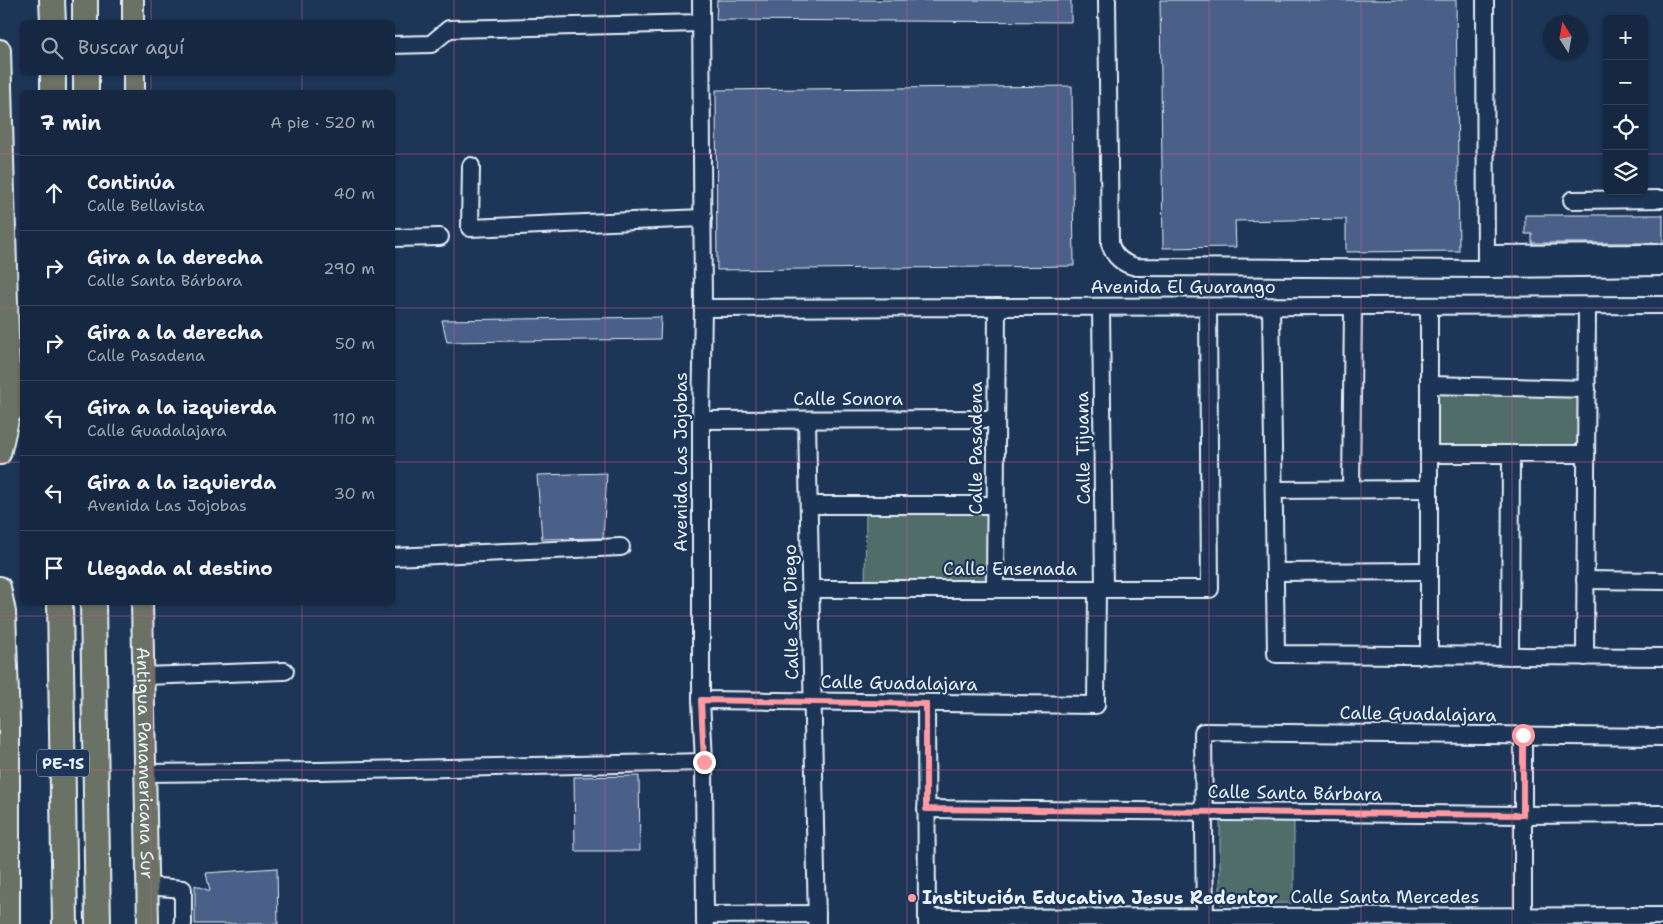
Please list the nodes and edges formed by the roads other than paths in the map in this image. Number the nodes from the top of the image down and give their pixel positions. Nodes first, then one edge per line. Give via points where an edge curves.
1 (52, 0) edge
2 (85, 0) edge
3 (133, 0) edge
4 (701, 0) edge
5 (1107, 0) edge
6 (1485, 0) edge
7 (52, 20) edge
8 (85, 20) edge
9 (133, 20) edge
10 (701, 23) junction
11 (395, 45) edge
12 (0, 50) edge
13 (53, 75) edge
14 (86, 75) edge
15 (134, 75) edge
16 (53, 90) edge
17 (86, 90) edge
18 (134, 90) edge
19 (471, 166) dead end
20 (1663, 199) edge
21 (1572, 200) dead end
22 (702, 218) junction
23 (440, 237) dead end
24 (395, 238) edge
25 (1663, 253) edge
26 (1486, 261) junction
27 (1663, 267) edge
28 (1271, 306) junction
29 (1353, 306) junction
30 (1429, 306) junction
31 (1588, 306) junction
32 (1663, 306) edge
33 (997, 307) junction
34 (1101, 307) junction
35 (1208, 307) junction
36 (703, 308) junction
37 (20, 382) edge
38 (1430, 385) junction
39 (1587, 389) junction
40 (996, 419) junction
41 (701, 420) junction
42 (807, 420) junction
43 (6, 421) edge
44 (0, 454) edge
45 (1429, 454) junction
46 (1511, 454) junction
47 (1586, 454) junction
48 (1351, 489) junction
49 (1429, 489) junction
50 (1274, 490) junction
51 (996, 504) junction
52 (809, 505) junction
53 (621, 547) dead end
54 (395, 557) edge
55 (1429, 571) junction
56 (1275, 572) junction
57 (1585, 580) junction
58 (1663, 581) edge
59 (0, 587) edge
60 (811, 589) junction
61 (995, 589) junction
62 (1101, 589) junction
63 (60, 605) edge
64 (94, 605) edge
65 (142, 605) edge
66 (1429, 656) junction
67 (1510, 656) junction
68 (1585, 657) junction
69 (1663, 657) edge
70 (285, 671) dead end
71 (144, 676) junction
72 (701, 700) junction
73 (813, 702) junction
74 (926, 704) junction
75 (1096, 705) joint
76 (5, 723) edge
77 (1523, 735) junction
78 (1663, 736) edge
79 (704, 762) junction
80 (145, 773) junction
81 (926, 809) junction
82 (1204, 812) junction
83 (1663, 814) edge
84 (1523, 815) junction
85 (4, 882) edge
86 (147, 886) junction
87 (705, 919) edge
88 (817, 919) edge
89 (1657, 919) edge
90 (1414, 920) edge
91 (1523, 920) edge
92 (927, 921) edge
93 (1205, 921) edge
94 (1306, 921) edge
95 (9, 924) edge
96 (65, 924) edge
97 (98, 924) edge
98 (148, 924) edge
99 (182, 924) edge

1 - 7 highway
2 - 8 highway
3 - 9 main road
4 - 10 street, Avenida Las Jojobas
5 - 26 street via 1110,244 1117,258 1124,263 1136,268
6 - 26 street
10 - 11 street via 449,29 431,44
10 - 22 street, Avenida Las Jojobas
12 - 43 main road
13 - 16 highway
14 - 17 highway
15 - 18 main road
19 - 22 street via 470,228
20 - 21 street
22 - 36 street, Avenida Las Jojobas
23 - 24 street
25 - 26 street
26 - 27 street
28 - 29 street, Avenida El Guarango
28 - 35 street, Avenida El Guarango
28 - 50 street
29 - 30 street, Avenida El Guarango
29 - 48 street
30 - 31 street, Avenida El Guarango
30 - 38 street
31 - 32 street, Avenida El Guarango
31 - 39 street
33 - 34 street, Avenida El Guarango
33 - 36 street, Avenida El Guarango
33 - 40 street, Calle Pasadena
34 - 35 street, Avenida El Guarango
34 - 62 street, Calle Tijuana
35 - 62 street, Calle Ensenada via 1210,590
36 - 41 street, Avenida Las Jojobas
37 - 43 highway
38 - 39 street
38 - 45 street
39 - 47 street
40 - 42 street, Calle Sonora
40 - 51 street, Calle Pasadena
41 - 42 street, Calle Sonora
41 - 72 street, Avenida Las Jojobas
42 - 52 street, Calle San Diego
43 - 44 main road
45 - 46 street
45 - 49 street
46 - 47 street
46 - 67 street
47 - 57 street
48 - 49 street
48 - 50 street
49 - 55 street
50 - 56 street
51 - 52 street
51 - 61 street, Calle Pasadena
52 - 60 street, Calle San Diego
53 - 54 street
55 - 56 street
55 - 66 street
56 - 66 street via 1276,654
57 - 58 street
57 - 68 street
59 - 76 main road via 5,612
60 - 61 street, Calle Ensenada
60 - 73 street, Calle San Diego
61 - 62 street, Calle Ensenada
62 - 75 street, Calle Tijuana
63 - 96 highway, PE-1S
64 - 97 highway, PE-1S
65 - 71 main road, Antigua Panamericana Sur
66 - 67 street
67 - 68 street
68 - 69 street
70 - 71 street
71 - 80 main road, Antigua Panamericana Sur
72 - 73 street, Calle Guadalajara
72 - 79 street, Avenida Las Jojobas
73 - 74 street, Calle Guadalajara
73 - 88 street, Calle San Diego
74 - 75 street, Calle Guadalajara
74 - 81 street
76 - 85 main road
77 - 78 street, Calle Guadalajara
77 - 82 street, Calle Guadalajara via 1203,732
77 - 84 street
79 - 80 street
79 - 87 street, Avenida Las Jojobas
80 - 86 main road, Antigua Panamericana Sur
81 - 82 street, Calle Santa Bárbara
81 - 92 street
82 - 84 street, Calle Santa Bárbara
82 - 93 street
83 - 84 street, Calle Santa Bárbara
84 - 91 street
85 - 95 main road
86 - 98 main road, Antigua Panamericana Sur
86 - 99 street via 182,889
87 - 88 street
89 - 91 street, Calle Santa Mercedes
90 - 91 street, Calle Santa Mercedes
90 - 94 street, Calle Santa Mercedes
92 - 93 street, Calle Santa Mercedes
93 - 94 street, Calle Santa Mercedes

